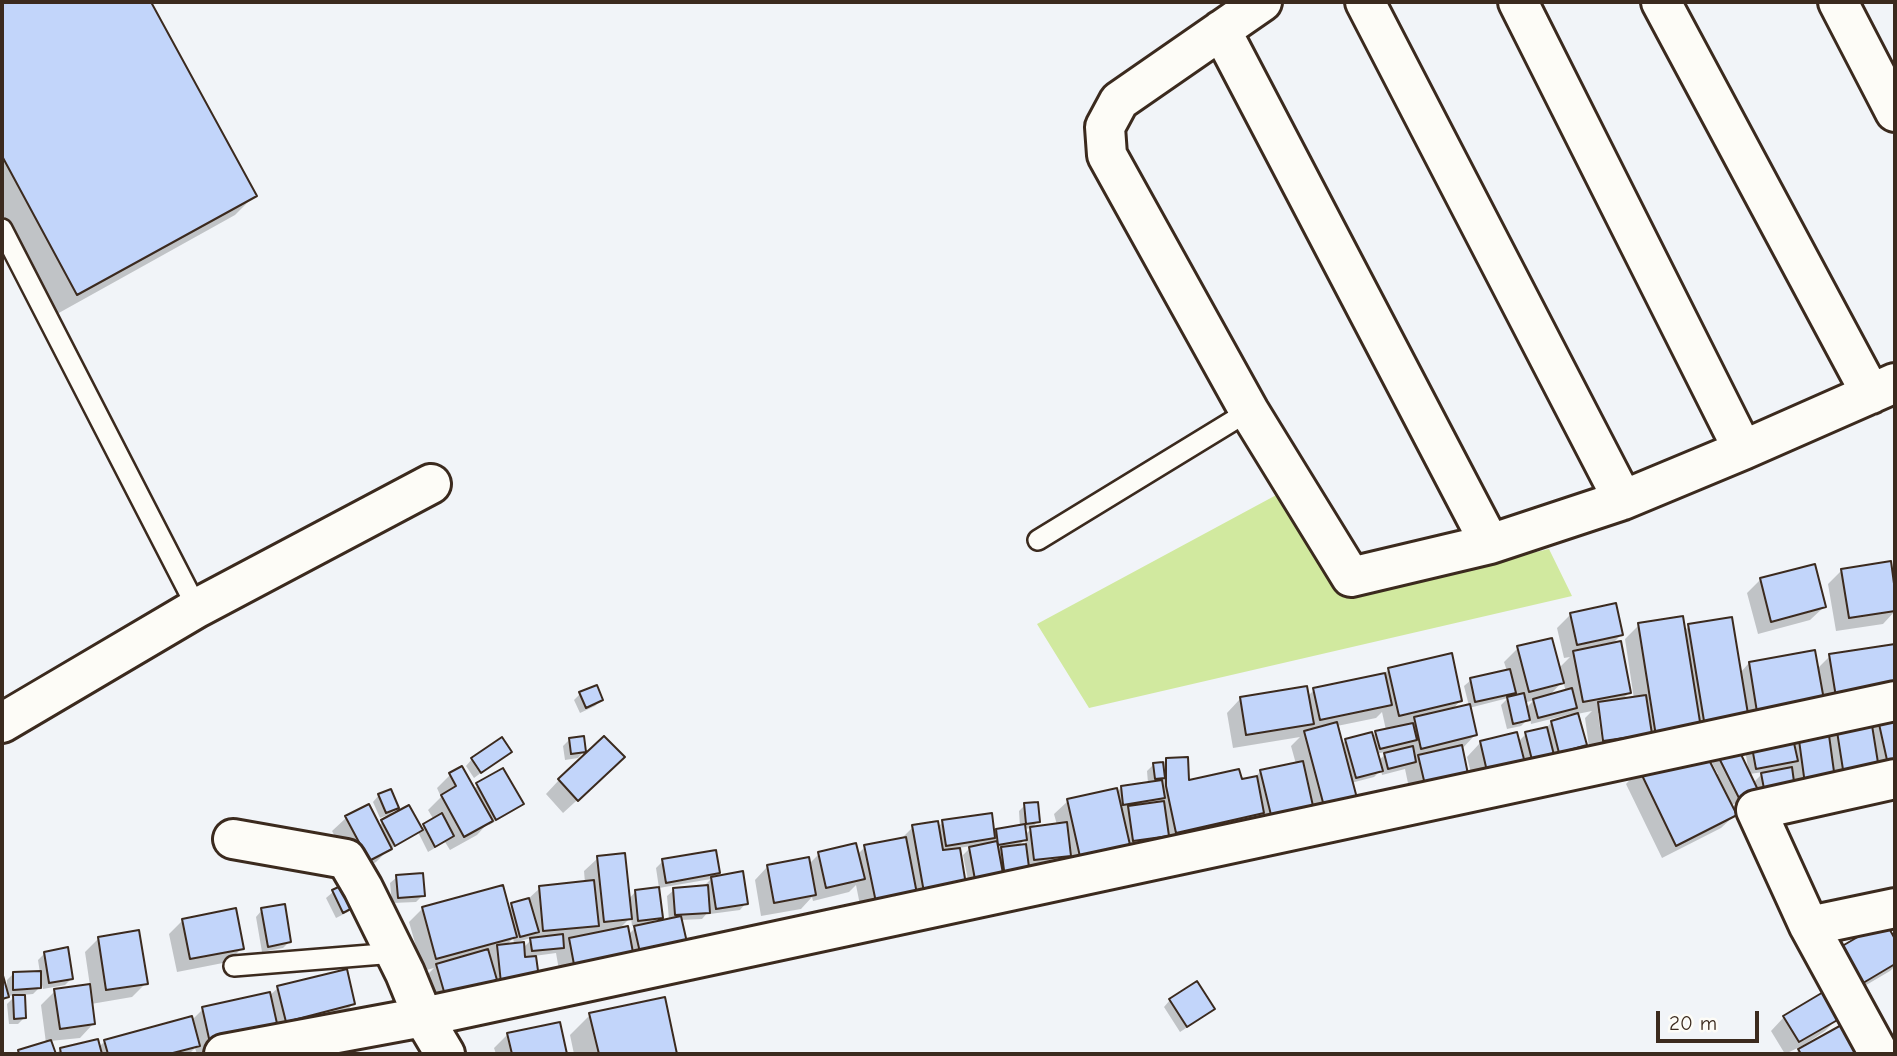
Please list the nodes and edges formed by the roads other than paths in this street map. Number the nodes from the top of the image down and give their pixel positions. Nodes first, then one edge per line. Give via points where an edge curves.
1 (1262, 2) edge
2 (1366, 2) edge
3 (1518, 2) edge
4 (1661, 2) edge
5 (1838, 2) edge
6 (1221, 30) junction
7 (1895, 112) edge
8 (2, 229) edge
9 (1883, 389) edge
10 (1249, 411) junction
11 (1743, 450) junction
12 (431, 484) dead end
13 (1622, 500) junction
14 (1038, 540) dead end
15 (1490, 544) junction
16 (197, 608) junction
17 (1895, 701) edge
18 (2, 723) edge
19 (1895, 779) edge
20 (233, 839) dead end
21 (1895, 908) edge
22 (1809, 926) junction
23 (395, 953) junction
24 (234, 965) dead end
25 (423, 1017) junction
26 (224, 1054) edge
27 (445, 1054) edge
28 (1880, 1054) edge

1 - 6 street
2 - 13 street
3 - 11 street
4 - 9 street
5 - 7 street
6 - 10 street via 1119,101 1105,127 1107,155
6 - 15 street
8 - 16 lane
9 - 11 street
10 - 14 lane
10 - 15 street via 1350,577
11 - 13 street
12 - 16 street
13 - 15 street
16 - 18 street
17 - 25 street
19 - 22 street via 1756,810
20 - 23 street via 346,859
21 - 22 street
22 - 28 street
23 - 24 lane
23 - 25 street
25 - 26 street
25 - 27 street

